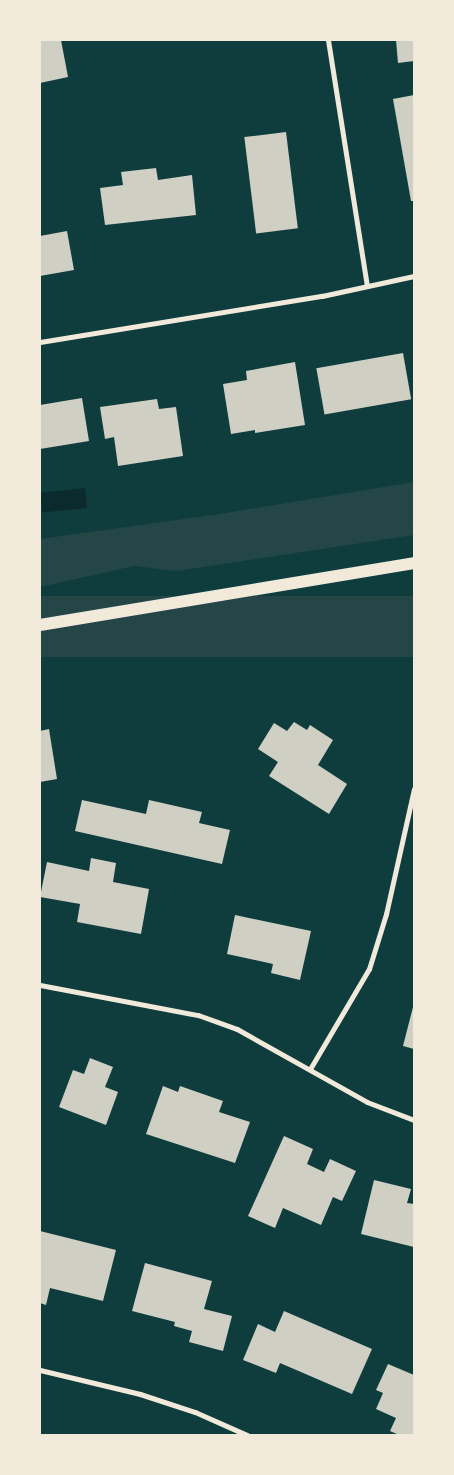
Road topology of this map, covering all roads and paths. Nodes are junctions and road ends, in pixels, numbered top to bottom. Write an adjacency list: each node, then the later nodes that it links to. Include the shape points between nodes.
1 (328, 40): 3 (street)
2 (414, 276): 3 (street)
3 (367, 286): 4 (street)
4 (40, 342)
5 (414, 564): 6 (main road)
6 (40, 625)
7 (414, 789): 9 (street, via 386,914 370,968)
8 (40, 985): 9 (street, via 198,1015 237,1029)
9 (310, 1069): 10 (street, via 367,1102)
10 (414, 1120)
11 (40, 1370): 12 (street, via 140,1394 195,1412)
12 (246, 1435)

